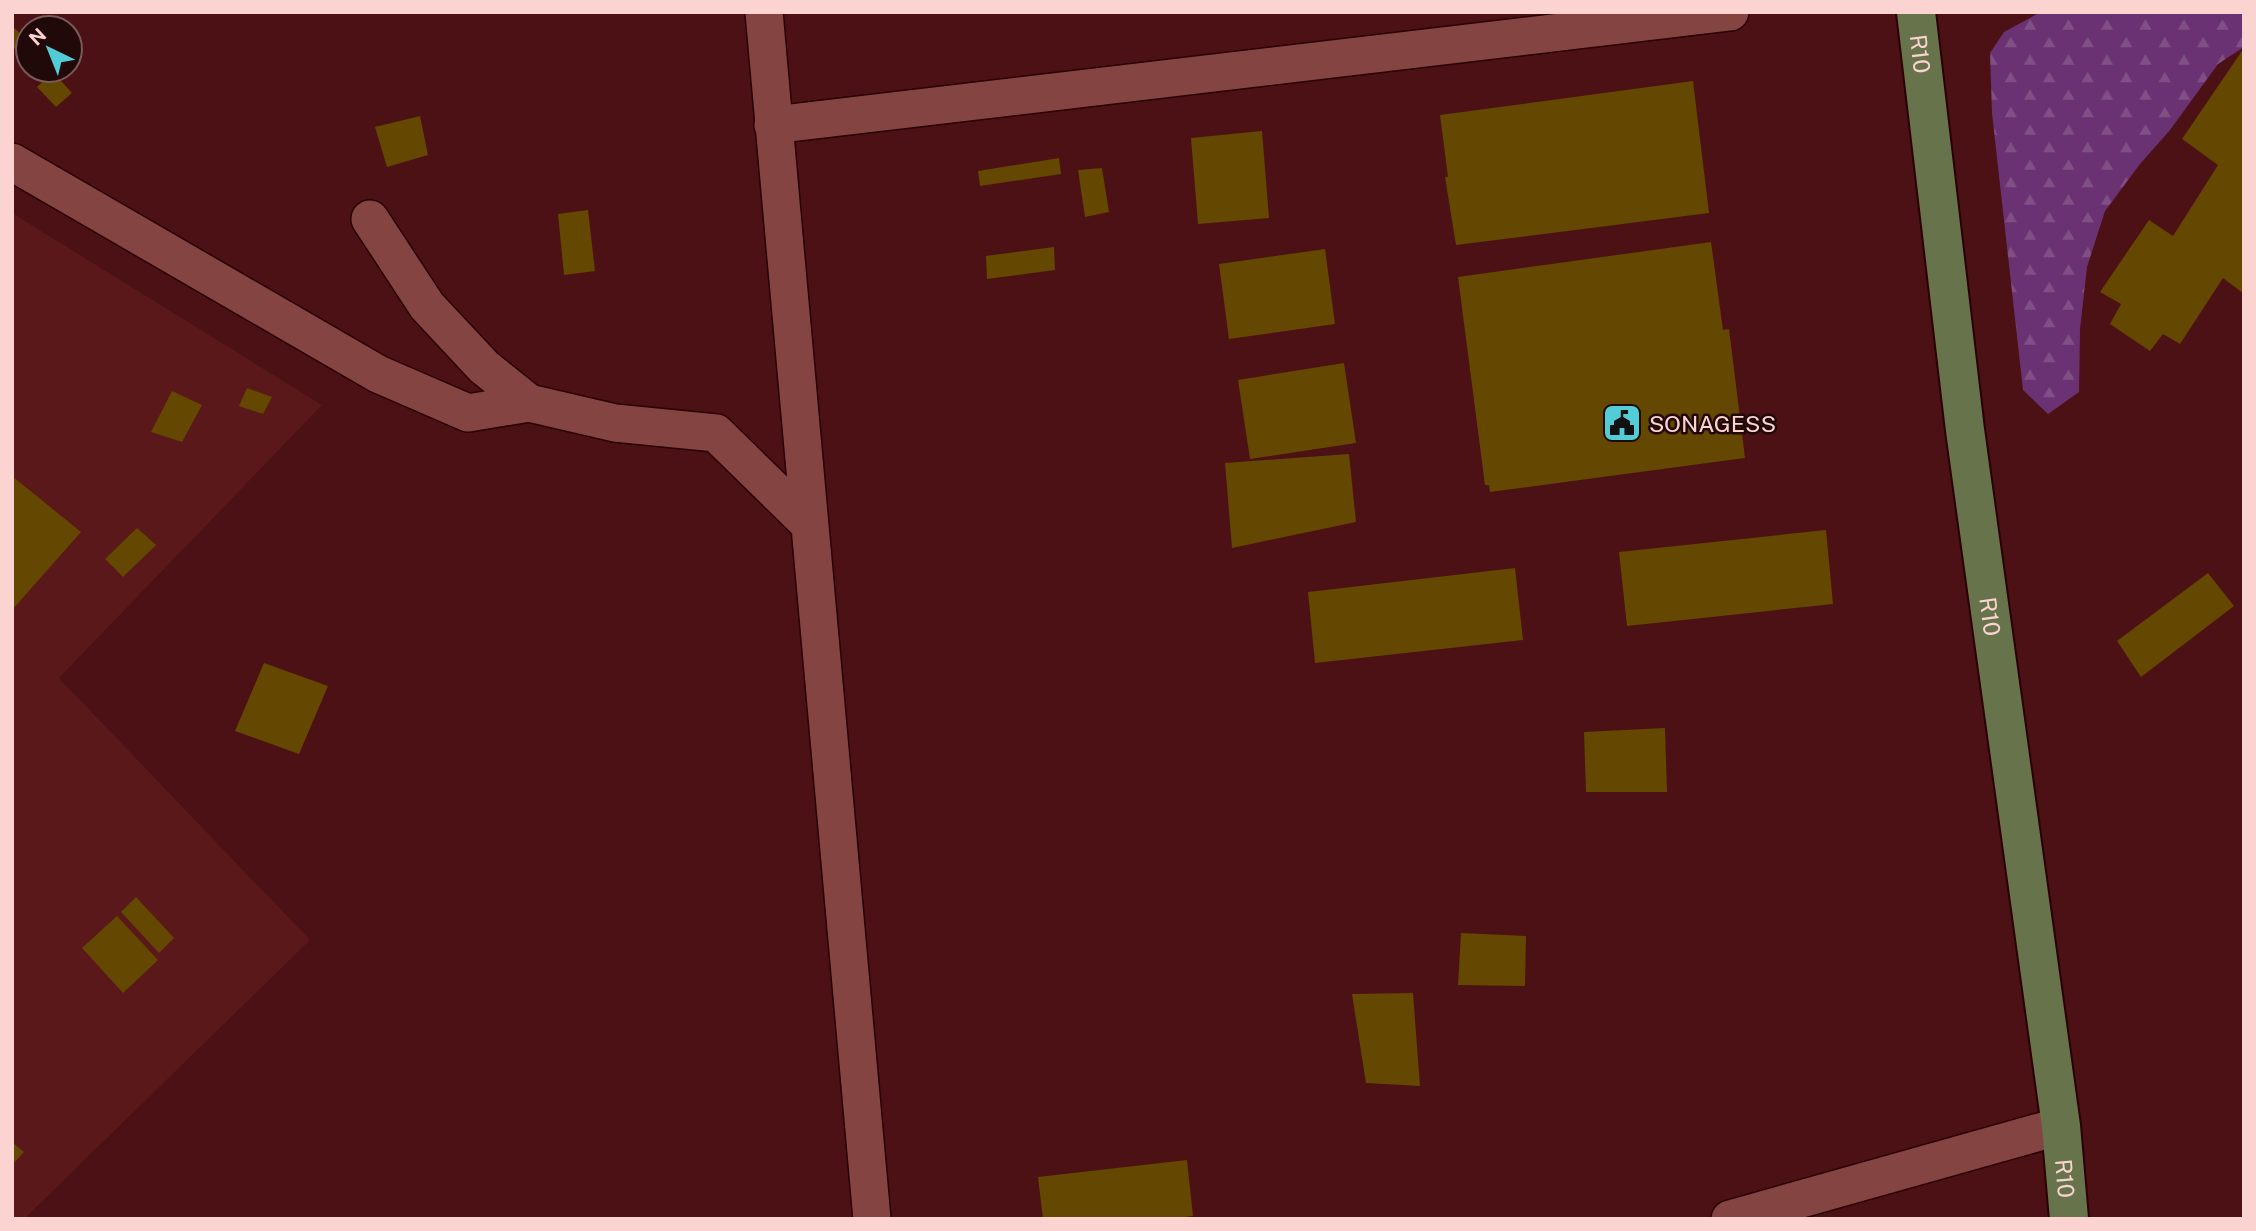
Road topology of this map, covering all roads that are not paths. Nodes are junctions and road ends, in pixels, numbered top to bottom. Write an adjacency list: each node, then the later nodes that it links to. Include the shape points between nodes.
1 (764, 12): 4 (street)
2 (1730, 12): 4 (street)
3 (1916, 12): 9 (main road, R10, via 1965,430)
4 (773, 125): 8 (street)
5 (12, 162): 7 (street, via 378,374 468,413)
6 (370, 219): 7 (street, via 427,306 484,367)
7 (529, 403): 8 (street, via 615,423 716,433)
8 (809, 524): 10 (street)
9 (2061, 1126): 11 (street); 12 (main road, R10)
10 (872, 1219)
11 (1730, 1219)
12 (2069, 1219)

